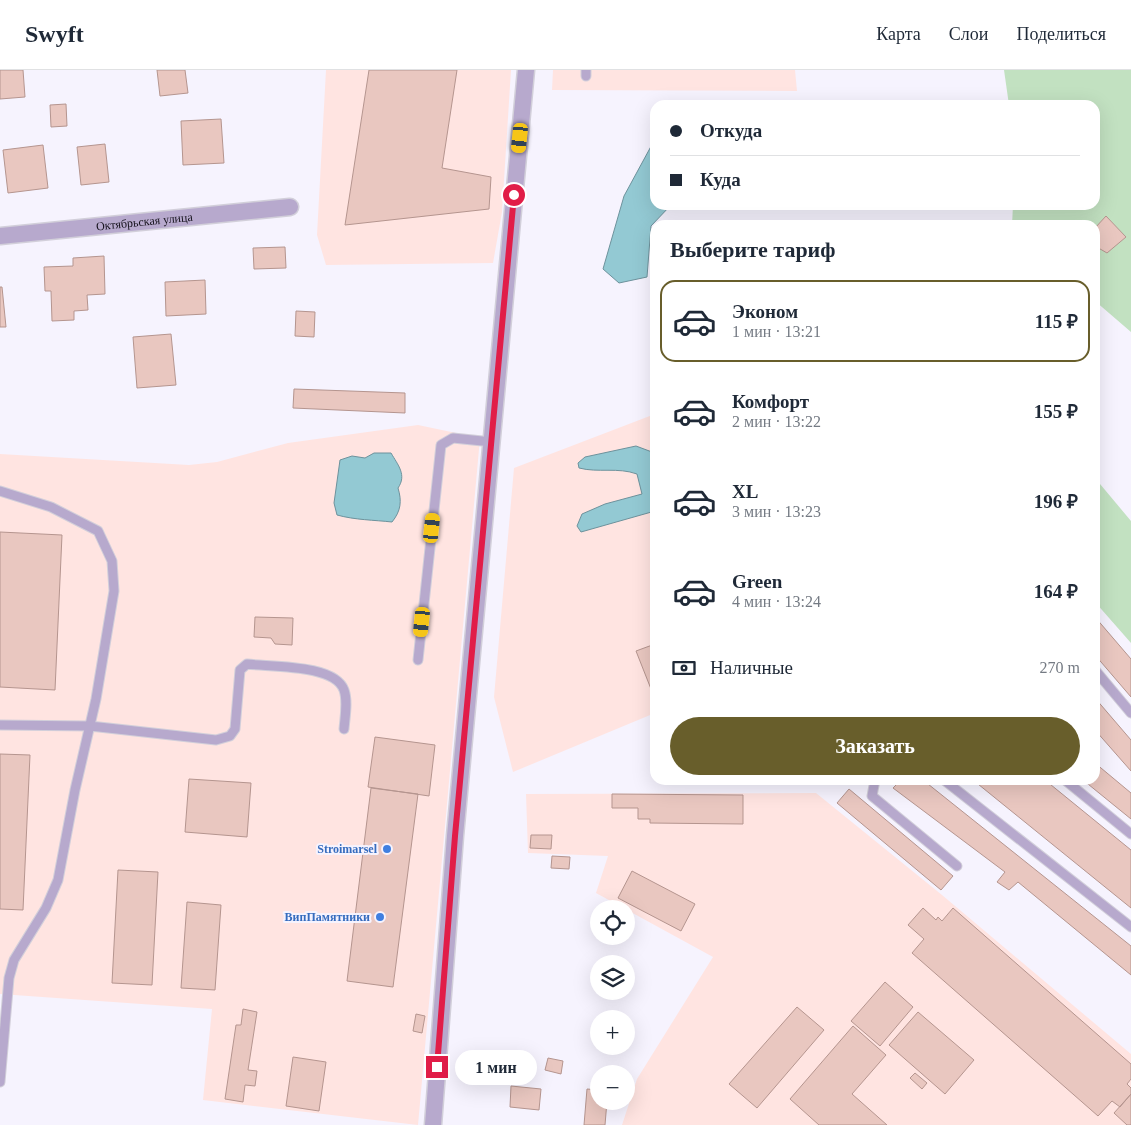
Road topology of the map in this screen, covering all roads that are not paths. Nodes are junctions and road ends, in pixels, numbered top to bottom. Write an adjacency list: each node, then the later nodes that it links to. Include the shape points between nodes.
1 (526, 70): 4 (street)
2 (290, 207): 3 (street, Октябрьская улица)
3 (0, 236)
4 (492, 442): 6 (lane, via 453,438 441,445); 19 (street, via 455,836)
5 (0, 490): 10 (lane, via 42,503 98,530 107,546 112,561 114,591)
6 (418, 660)
7 (1100, 676): 8 (lane)
8 (1131, 713)
9 (0, 725): 10 (lane)
10 (90, 726): 11 (lane, via 216,740 230,736 235,729 240,670 247,664 322,671 336,678 344,690); 18 (lane, via 58,880 46,908 14,960)
11 (344, 729)
12 (873, 785): 16 (lane, via 872,796)
13 (954, 785): 17 (lane)
14 (1071, 785): 15 (lane)
15 (1131, 834)
16 (957, 866)
17 (1131, 927)
18 (0, 1082)
19 (433, 1125)

